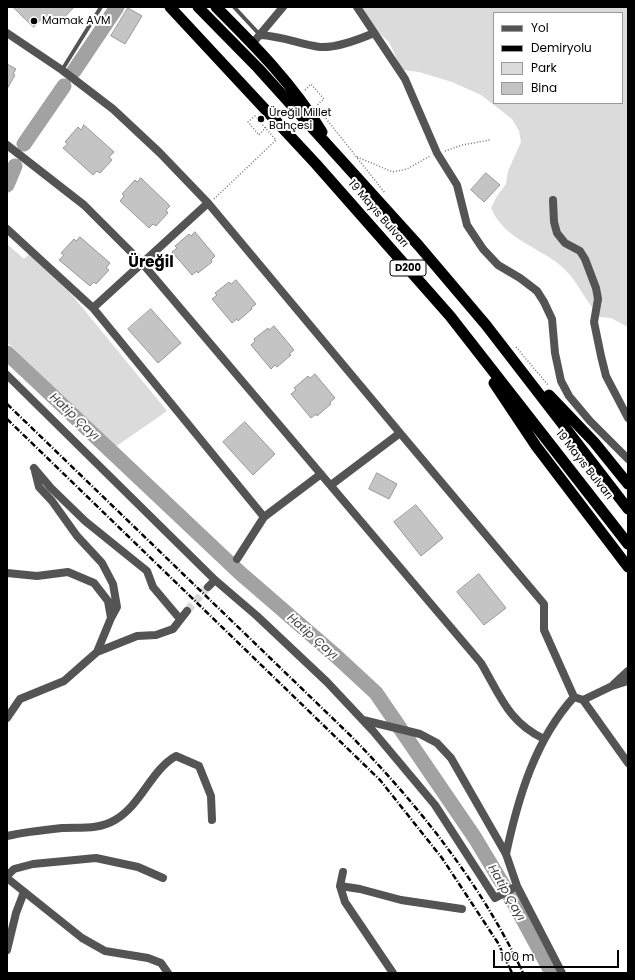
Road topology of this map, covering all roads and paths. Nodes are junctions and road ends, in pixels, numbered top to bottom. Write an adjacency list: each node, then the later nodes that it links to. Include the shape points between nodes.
1 (101, 7): 12 (lane)
2 (170, 7): 26 (highway, 19 Mayıs Bulvarı / D200, via 316,164)
3 (198, 7): 19 (highway, 19 Mayıs Bulvarı / D200)
4 (216, 7): 11 (highway)
5 (234, 7): 10 (lane)
6 (283, 7): 10 (street)
7 (357, 7): 9 (street)
8 (7, 33): 12 (street)
9 (374, 33): 10 (street, via 355,41 322,47); 18 (street, via 405,79)
10 (260, 34): 11 (street)
11 (252, 44): 19 (highway, via 279,72 310,113)
12 (62, 70): 22 (street, via 112,109)
13 (311, 84): 14 (path, via 324,99)
14 (316, 106)
15 (259, 135): 22 (path, via 248,122 255,116 276,140)
16 (490, 140): 18 (path)
17 (7, 144): 24 (street, via 84,205)
18 (437, 153): 20 (path, via 407,169 393,172); 31 (street, via 457,185 467,225 483,249 498,265 537,291 544,302 552,319 561,381 569,396)
19 (336, 154): 27 (highway, 19 Mayıs Bulvarı / D200)
20 (356, 156)
21 (553, 200): 29 (street, via 554,222 558,233 565,243 580,251 585,258 596,288 598,299 594,322 601,356 606,376)
22 (210, 202): 24 (street); 30 (street)
23 (7, 229): 25 (street)
24 (142, 263): 25 (street); 32 (street)
25 (93, 308): 36 (street)
26 (450, 316): 37 (highway, 19 Mayıs Bulvarı / D200); 39 (highway, via 536,446)
27 (486, 325): 33 (highway, via 594,442); 35 (highway, 19 Mayıs Bulvarı / D200)
28 (7, 376): 41 (street)
29 (628, 418)
30 (400, 433): 34 (street); 50 (street, via 544,604 544,630)
31 (628, 459)
32 (321, 474): 34 (street); 36 (street)
33 (628, 484)
34 (331, 485): 54 (street, via 481,663 512,716 530,732)
35 (628, 509)
36 (264, 517): 38 (street)
37 (628, 544)
38 (237, 560)
39 (628, 567)
40 (7, 573): 44 (street, via 37,576 68,572 94,583 108,601)
41 (215, 580): 42 (street); 53 (street, via 275,632)
42 (208, 587)
43 (187, 611): 45 (street)
44 (111, 618): 45 (street, via 117,607 113,584 102,563 77,536 39,487 34,468 50,488 85,521 146,571 153,587); 46 (street)
45 (180, 619): 46 (street, via 173,629 156,635 137,636)
46 (97, 652): 52 (street, via 64,681 20,699)
47 (628, 671): 49 (street)
48 (628, 681): 49 (street)
49 (612, 686): 51 (street)
50 (574, 698): 51 (street); 54 (street, via 558,714)
51 (583, 700): 55 (street)
52 (7, 718)
53 (363, 720): 58 (street, via 420,734 437,743 451,758); 63 (street, via 435,805 494,898)
54 (544, 739): 58 (street, via 514,818)
55 (628, 763)
56 (212, 820): 57 (street, via 211,796 199,766 176,756 167,761 135,805 116,820 98,827 26,832)
57 (7, 836)
58 (506, 854): 63 (street)
59 (343, 872): 62 (street)
60 (7, 877): 61 (street, via 14,869 33,864 96,858 138,867); 64 (street)
61 (163, 878)
62 (340, 886): 65 (street, via 401,900); 68 (street, via 345,902)
63 (514, 888): 69 (street)
64 (24, 892): 66 (street); 67 (street, via 82,938 105,951 148,958 161,963)
65 (462, 909)
66 (7, 950)
67 (168, 973)
68 (393, 973)
69 (562, 973)

